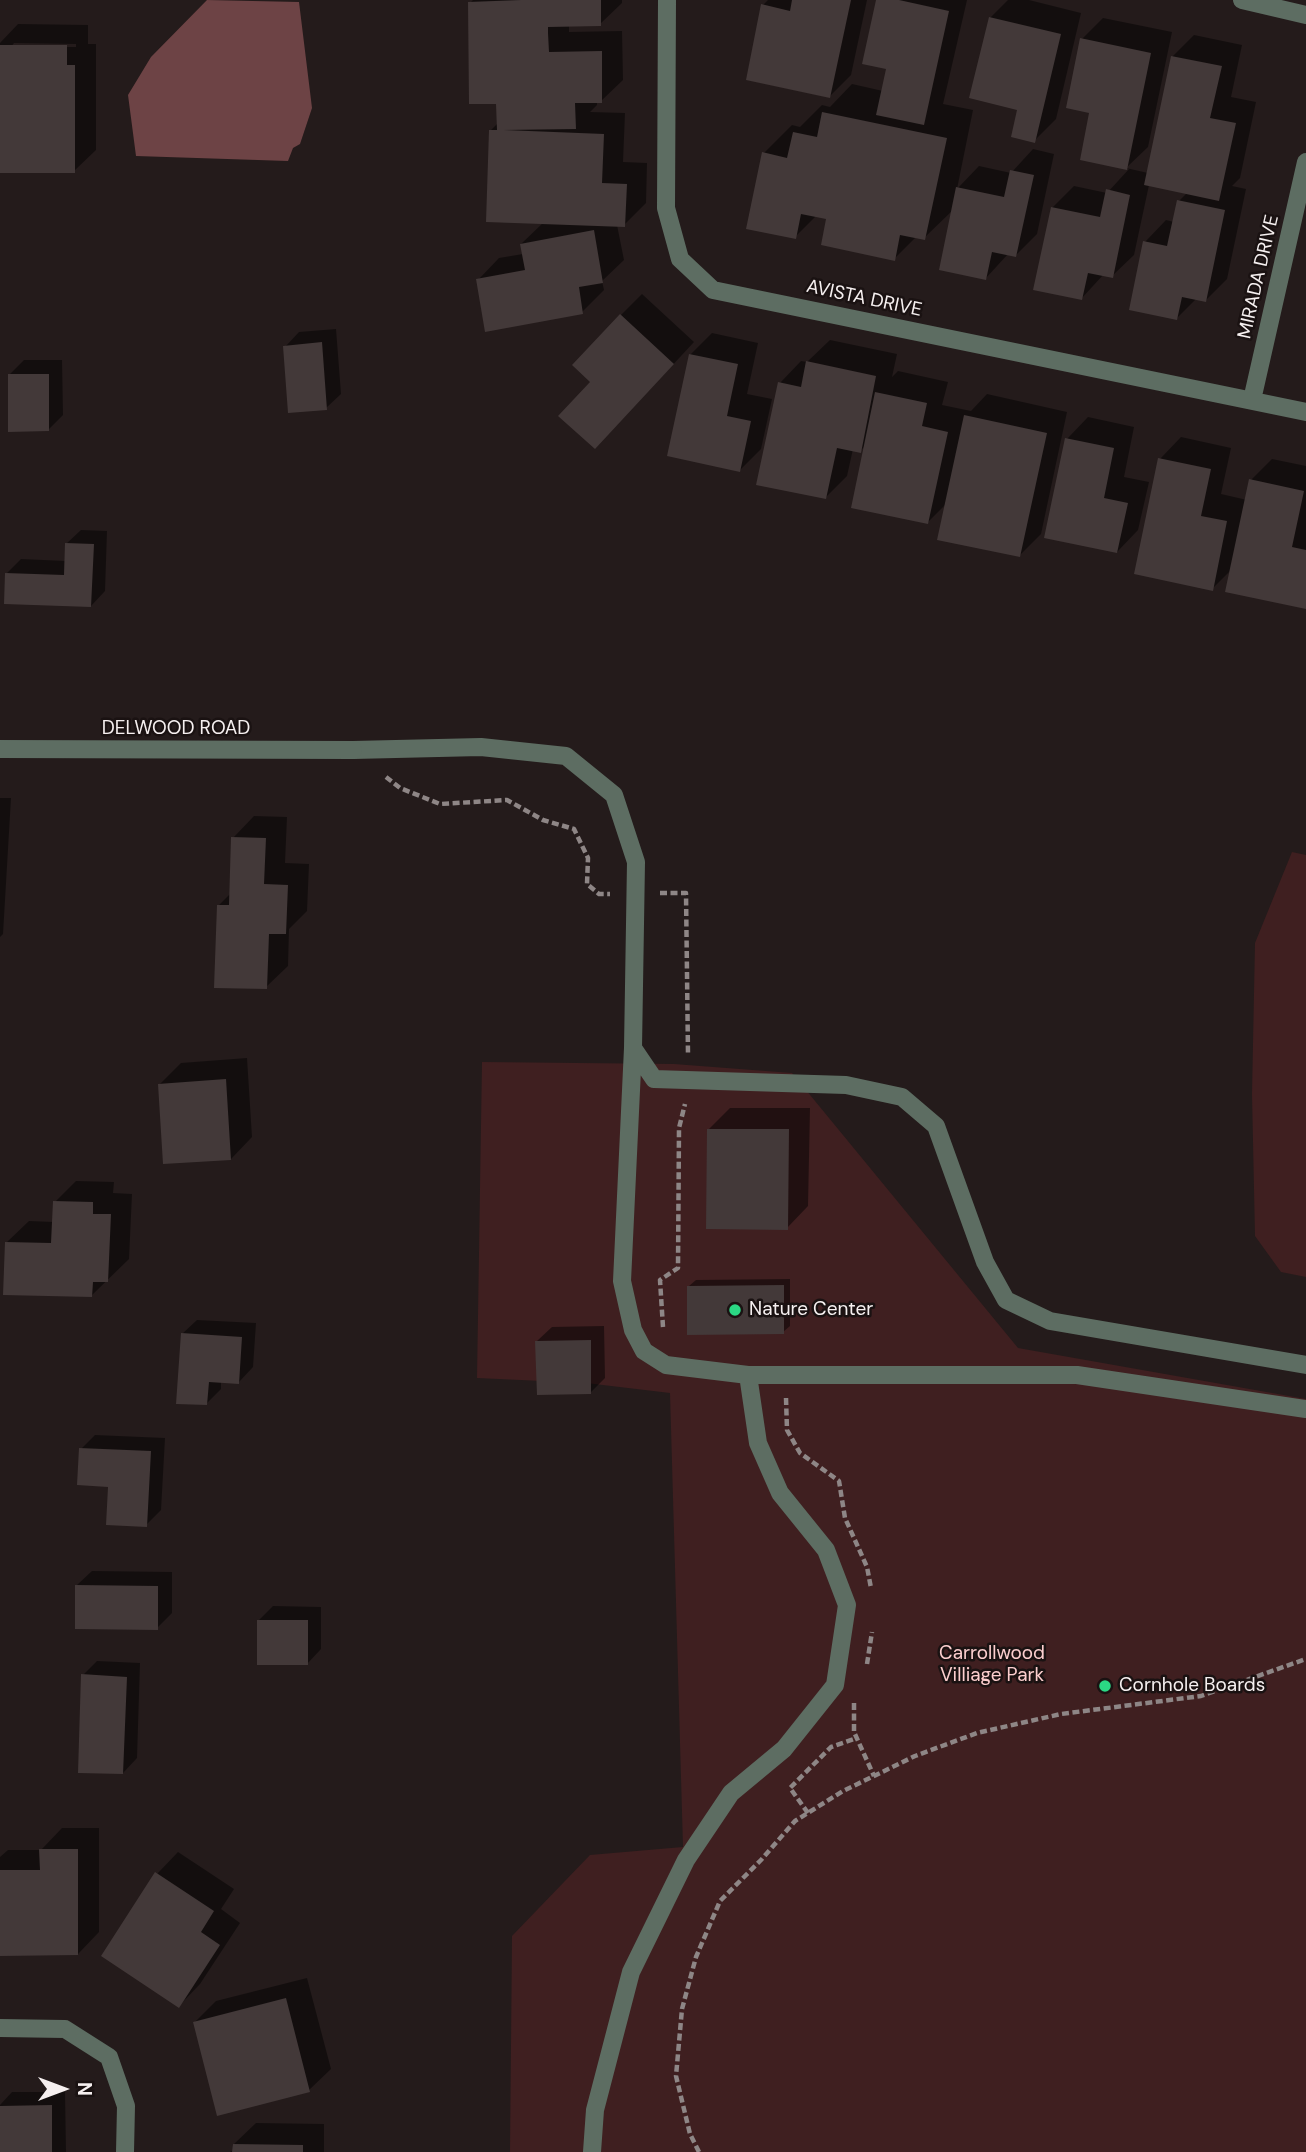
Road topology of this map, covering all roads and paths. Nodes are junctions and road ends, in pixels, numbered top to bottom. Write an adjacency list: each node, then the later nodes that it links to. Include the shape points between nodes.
1 (667, 0): 5 (street, AVISTA DRIVE, via 666,208 680,259 713,290)
2 (1242, 0): 3 (street)
3 (1306, 15)
4 (1306, 162): 5 (street, MIRADA DRIVE)
5 (1252, 400): 6 (street, AVISTA DRIVE)
6 (1306, 412)
7 (0, 750): 8 (street, DELWOOD ROAD)
8 (353, 750): 9 (path, via 400,788 440,804 507,800 543,820 574,829 588,858 587,884 599,894); 9 (street, DELWOOD ROAD, via 481,747 566,756 614,795 636,862)
9 (636, 893): 10 (street, DELWOOD ROAD); 11 (path, via 686,893)
10 (633, 1048): 11 (street, via 654,1079); 14 (street, DELWOOD ROAD, via 622,1281 633,1330 644,1351 666,1365)
11 (688, 1080): 12 (path, via 679,1128 678,1268 660,1280); 13 (street, via 846,1085 902,1097 936,1126 985,1262 1006,1300 1050,1321)
12 (663, 1329)
13 (1306, 1365)
14 (748, 1374): 15 (street, DELWOOD ROAD); 27 (street, via 758,1443 780,1493 826,1550 847,1605 835,1685 784,1749 731,1793 686,1860 631,1972 595,2110)
15 (785, 1374): 16 (street, DELWOOD ROAD, via 1077,1374); 17 (path, via 787,1430 800,1453 839,1481 845,1518 867,1567)
16 (1306, 1409)
17 (871, 1590)
18 (873, 1623): 20 (path)
19 (1306, 1659): 23 (path, via 1201,1696 1061,1714 977,1733)
20 (866, 1667)
21 (858, 1691): 22 (path, via 854,1703)
22 (857, 1738): 23 (path); 24 (path, via 831,1747 790,1788)
23 (874, 1776): 24 (path)
24 (808, 1813): 28 (path, via 795,1821 720,1901 696,1957 682,2009 676,2077)
25 (0, 2028): 26 (street, via 65,2029 109,2057 125,2106)
26 (125, 2152)
27 (592, 2152)
28 (699, 2152)

